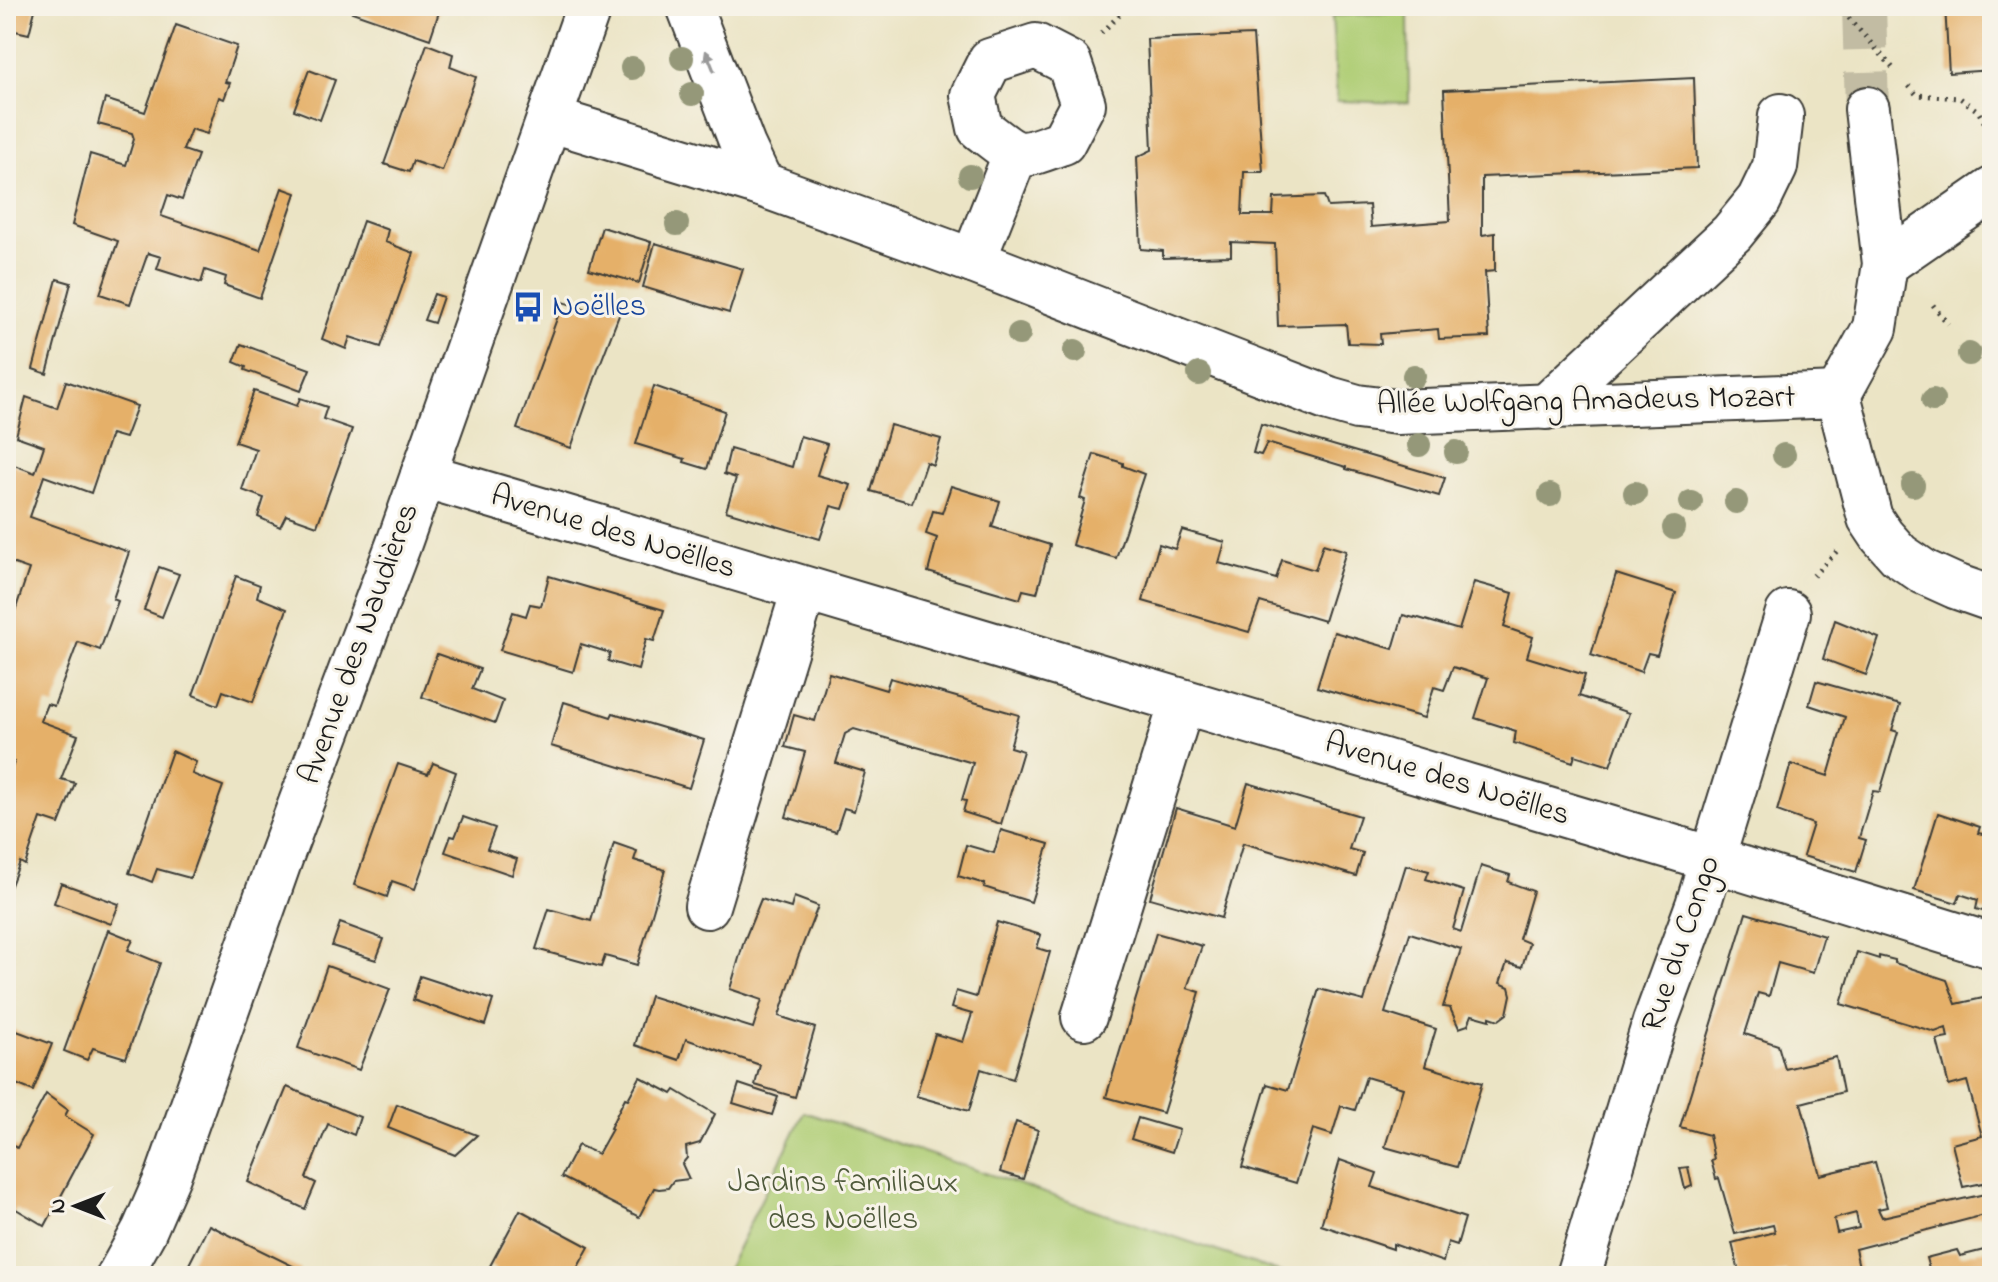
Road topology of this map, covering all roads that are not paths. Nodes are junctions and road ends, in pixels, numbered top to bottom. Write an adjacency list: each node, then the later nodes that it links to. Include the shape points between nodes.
1 (589, 6): 6 (street, Avenue des Naudières)
2 (689, 6): 5 (street, one-way to 2)
3 (1867, 109): 12 (street)
4 (1781, 116): 14 (street, via 1775,167 1759,200 1732,233)
5 (732, 117): 7 (street); 9 (street)
6 (549, 119): 7 (street, Allée Wolfgang Amadeus Mozart); 15 (street, Avenue des Naudières)
7 (656, 152): 9 (street, Allée Wolfgang Amadeus Mozart)
8 (1015, 155): 11 (street)
9 (761, 184): 11 (street, Allée Wolfgang Amadeus Mozart)
10 (1992, 190): 12 (street)
11 (973, 261): 14 (street, Allée Wolfgang Amadeus Mozart, via 1357,407 1397,412)
12 (1885, 264): 13 (street, via 1875,328)
13 (1838, 395): 14 (street, Allée Wolfgang Amadeus Mozart); 17 (street, Allée Wolfgang Amadeus Mozart, via 1870,518 1899,555 1924,572)
14 (1546, 407)
15 (423, 475): 16 (street, Avenue des Noëlles); 24 (street, Avenue des Naudières, via 168,1176)
16 (804, 590): 19 (street, Avenue des Noëlles); 21 (street)
17 (1992, 599)
18 (1788, 613): 20 (street, Rue du Congo)
19 (1182, 702): 20 (street, Avenue des Noëlles); 23 (street)
20 (1712, 859): 22 (street, Avenue des Noëlles); 25 (street, Rue du Congo, via 1655,1022)
21 (707, 906)
22 (1992, 946)
23 (1084, 1017)
24 (119, 1276)
25 (1578, 1276)

